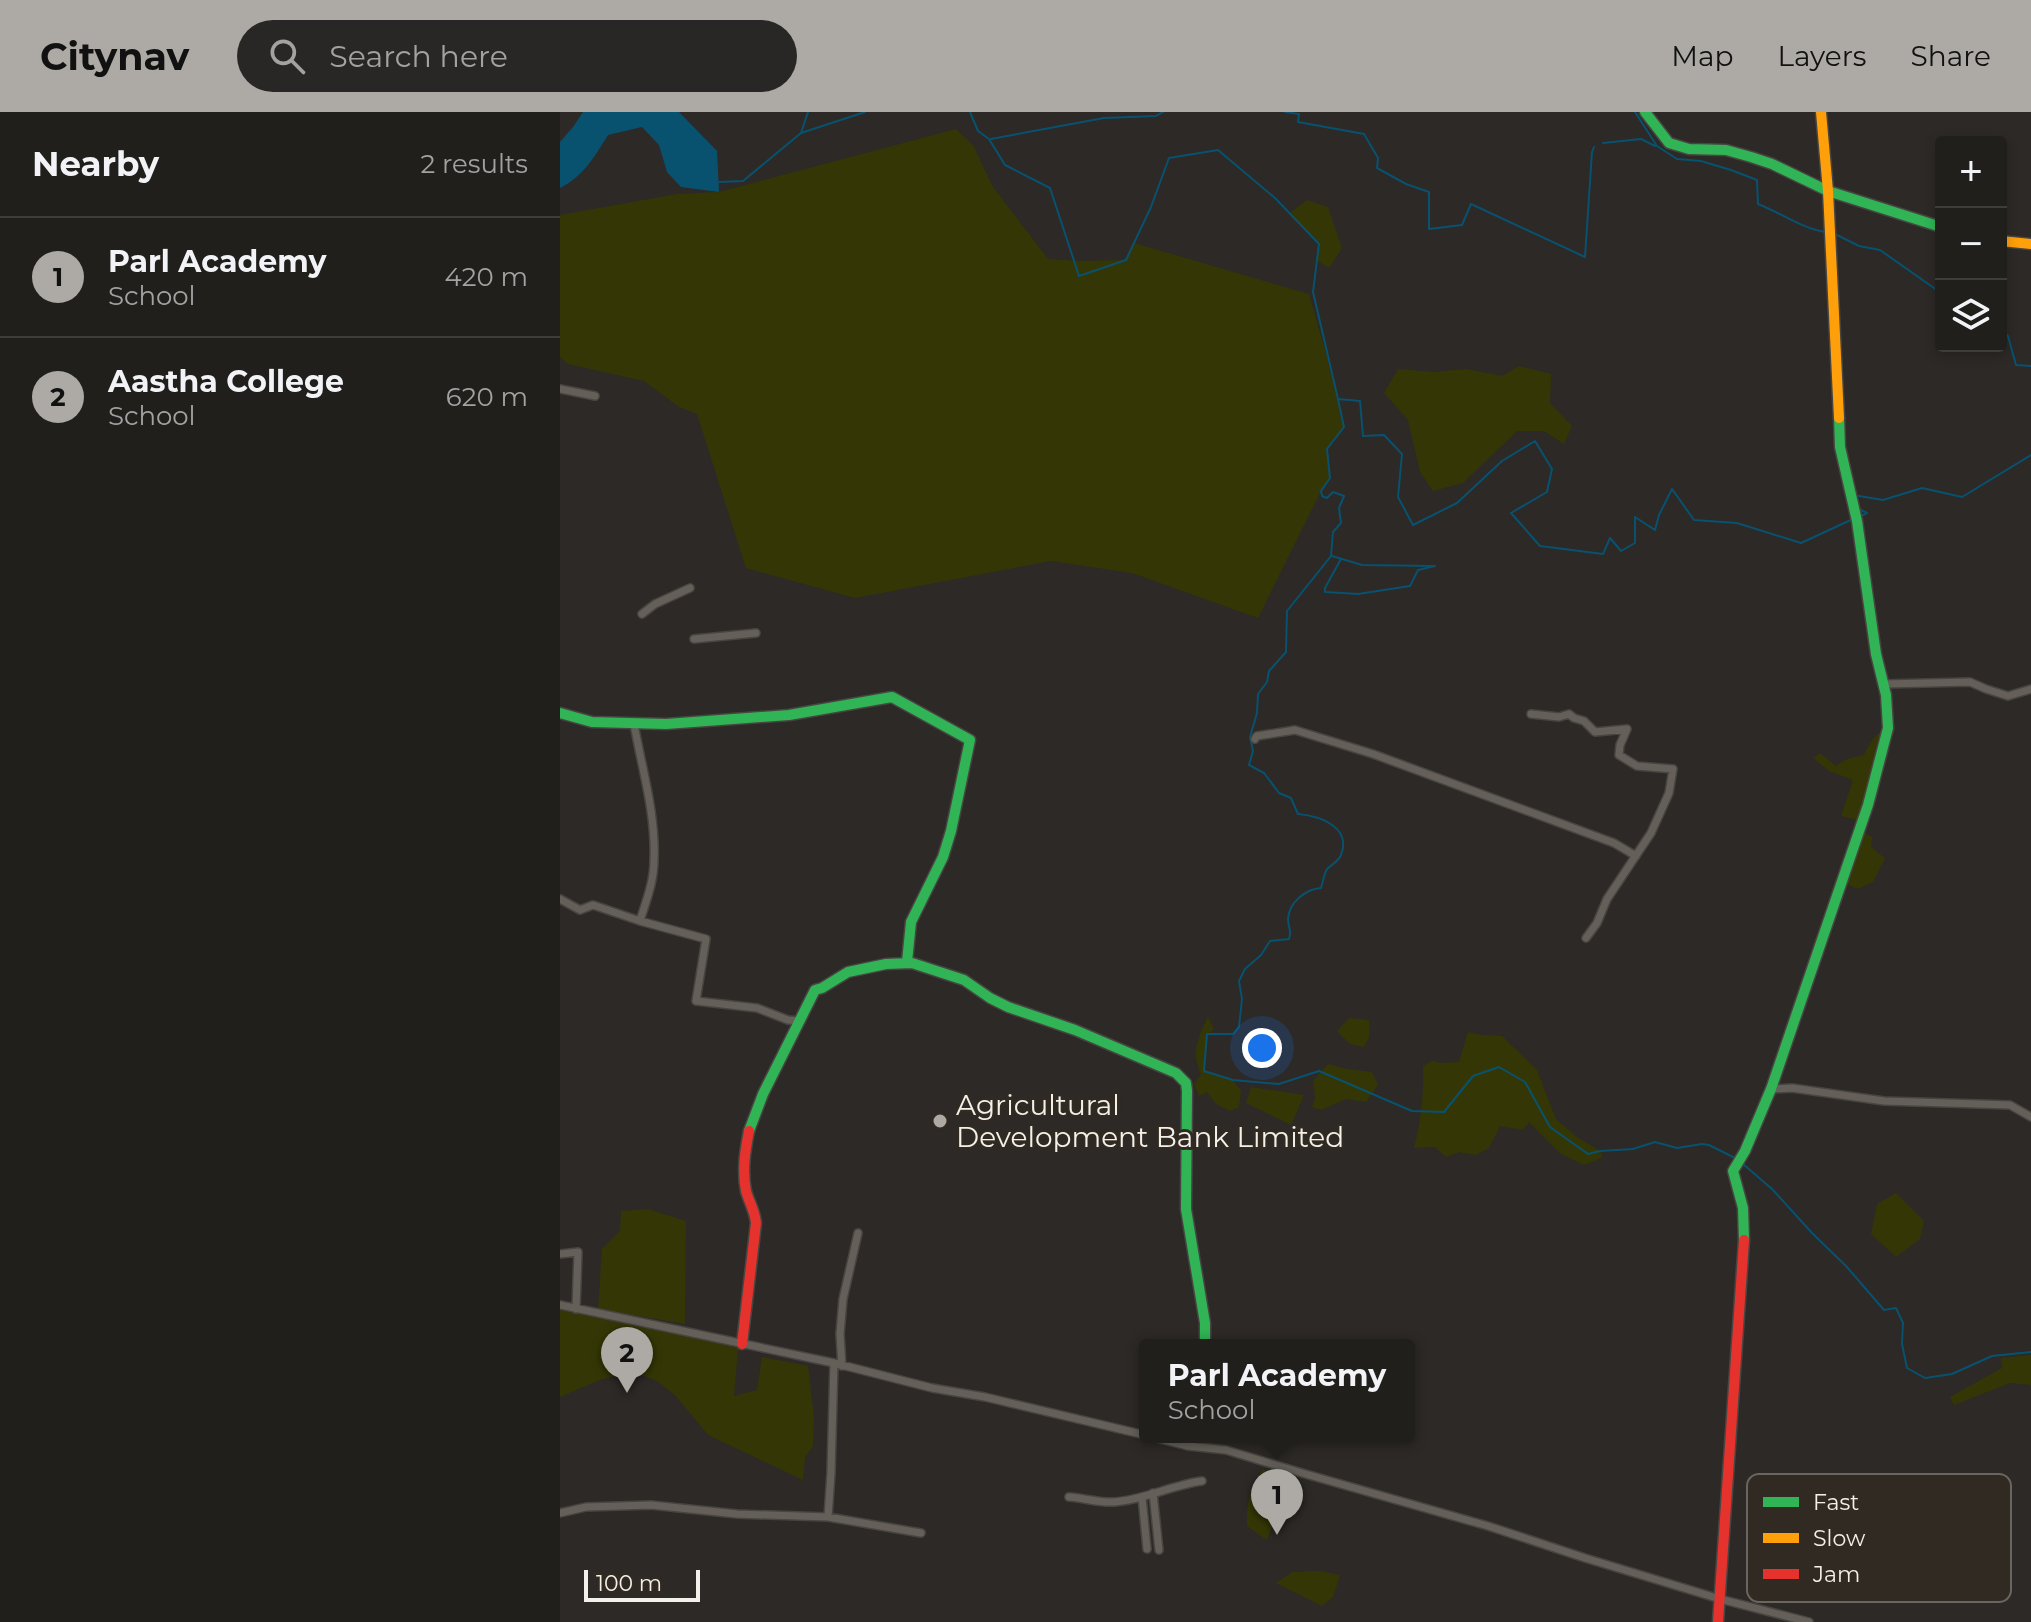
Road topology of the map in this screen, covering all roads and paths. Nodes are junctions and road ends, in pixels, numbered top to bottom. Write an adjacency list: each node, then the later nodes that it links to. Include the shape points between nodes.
1 (1645, 112): 3 (street, via 1669,143 1751,157)
2 (1821, 112): 3 (street)
3 (1828, 191): 4 (street); 13 (street, via 1840,447)
4 (1935, 225)
5 (2007, 242): 6 (street)
6 (2031, 244)
7 (560, 389): 8 (street)
8 (595, 396)
9 (690, 588): 10 (street)
10 (642, 614)
11 (756, 633): 12 (street)
12 (694, 639)
13 (1884, 684): 14 (street, via 1970,682 2008,696); 25 (street, via 1888,728 1868,805)
14 (2031, 689)
15 (560, 713): 17 (street, via 592,722)
16 (1531, 714): 19 (street, via 1569,714 1595,732 1627,729 1619,755 1637,766 1673,769 1669,793)
17 (634, 724): 21 (street, via 653,817 654,861); 23 (street, via 789,715 892,697 970,740 943,857 911,922)
18 (1255, 739): 19 (street, via 1295,730 1614,843)
19 (1636, 856): 22 (street)
20 (560, 899): 21 (street, via 580,910 593,905)
21 (640, 921): 24 (street, via 706,939 696,1001 757,1008)
22 (1586, 938)
23 (907, 962): 24 (street, via 848,972 815,990); 31 (street, via 964,980 1008,1007 1183,1078 1188,1101 1186,1209)
24 (801, 1021): 32 (street, via 766,1083 749,1135 744,1170 756,1223)
25 (1771, 1089): 26 (street, via 1884,1101 2010,1105); 47 (street, via 1733,1171 1745,1233)
26 (2031, 1117)
27 (858, 1233): 33 (street, via 843,1299)
28 (560, 1254): 30 (street, via 578,1252)
29 (560, 1305): 30 (street)
30 (576, 1309): 32 (street)
31 (1205, 1339)
32 (742, 1344): 33 (street)
33 (838, 1365): 34 (street); 43 (street)
34 (1139, 1434)
35 (1178, 1443): 37 (street)
36 (1203, 1443): 37 (street)
37 (1203, 1449): 47 (street, via 1226,1450 1488,1526)
38 (1202, 1481): 39 (street)
39 (1153, 1493): 41 (street); 46 (street)
40 (1069, 1497): 41 (street, via 1110,1503)
41 (1142, 1497): 45 (street)
42 (560, 1513): 43 (street, via 618,1505)
43 (828, 1517): 44 (street)
44 (921, 1533)
45 (1147, 1549)
46 (1159, 1550)
47 (1720, 1599): 48 (street); 49 (street)
48 (1718, 1622)
49 (1809, 1622)

